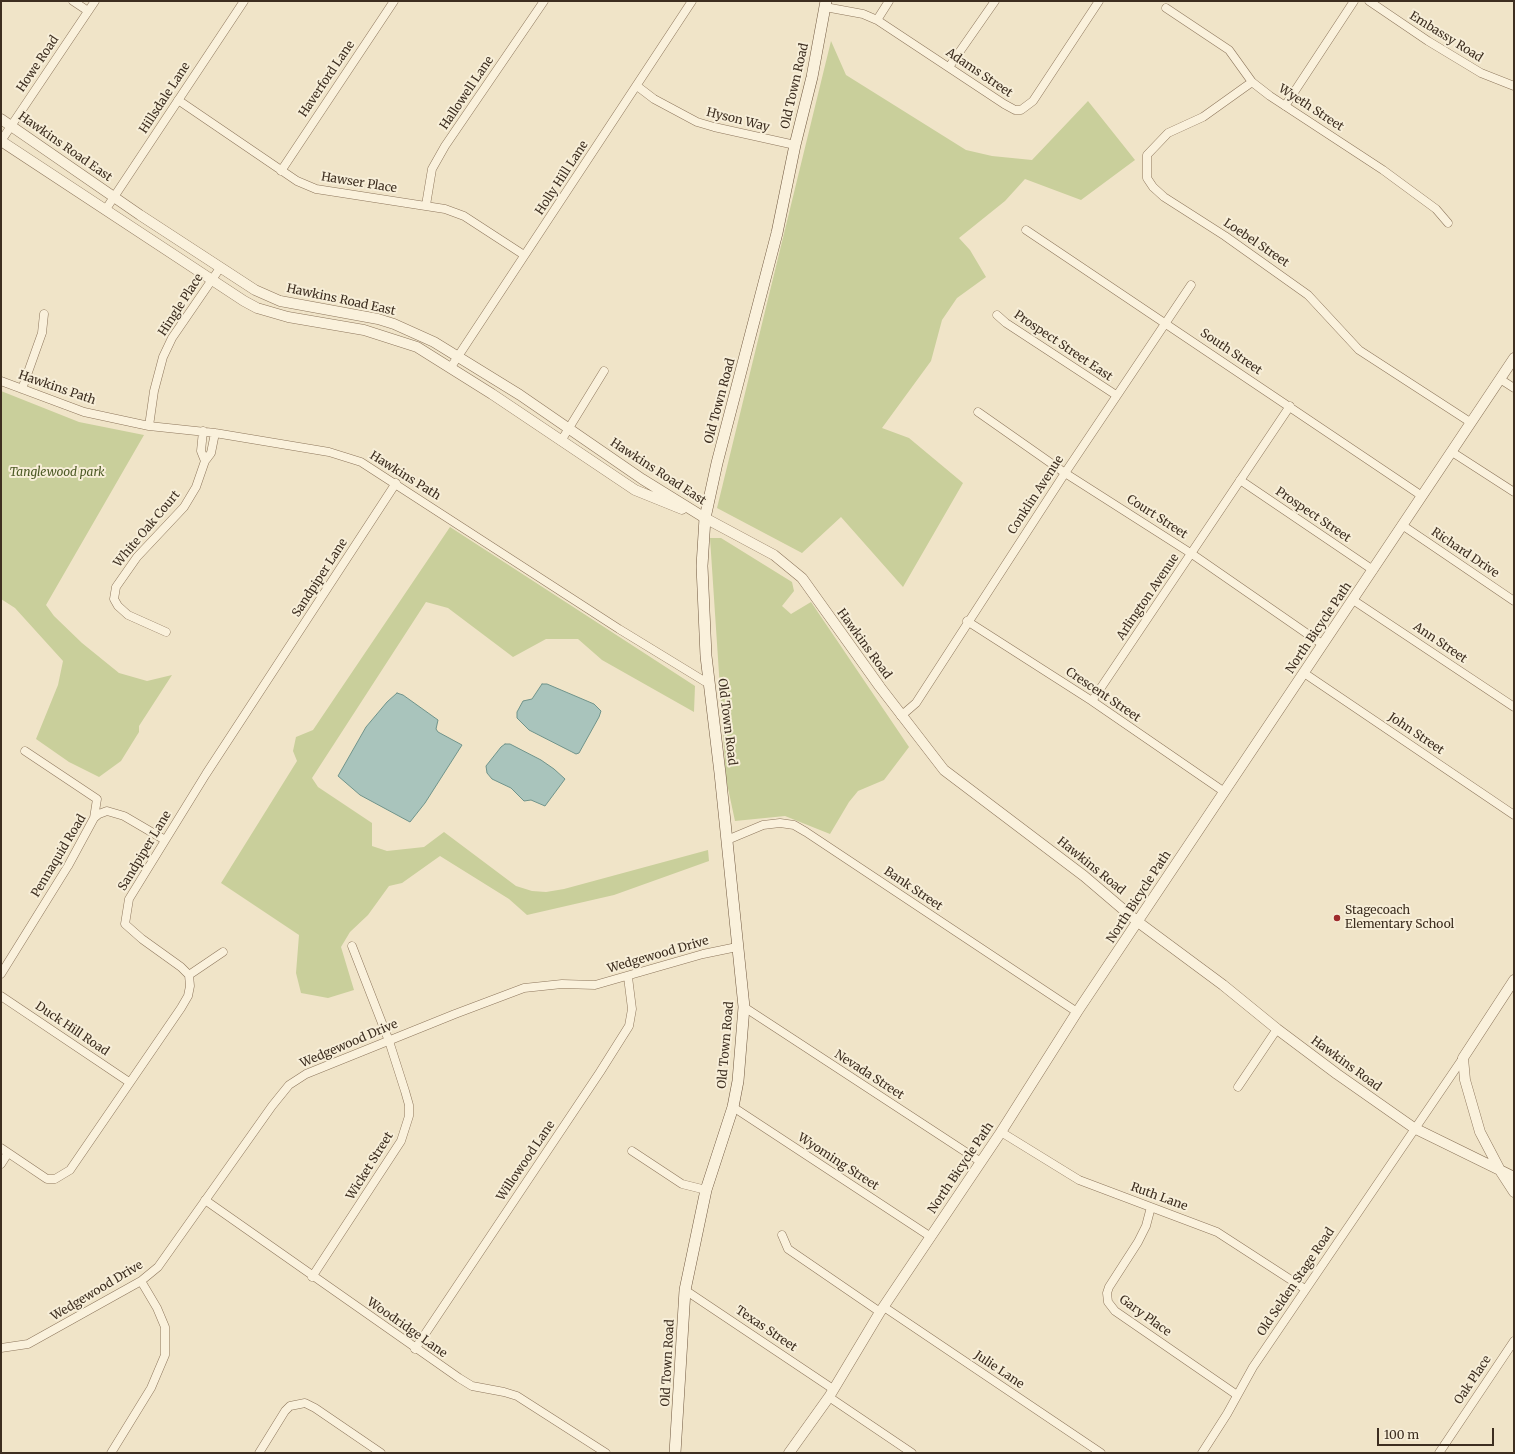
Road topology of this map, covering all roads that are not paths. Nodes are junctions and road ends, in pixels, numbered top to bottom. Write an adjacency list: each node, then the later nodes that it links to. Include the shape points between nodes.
1 (73, 1): 14 (street)
2 (95, 1): 14 (street, Howe Road)
3 (244, 1): 20 (street, Hillsdale Lane)
4 (394, 1): 26 (street, Haverford Lane)
5 (544, 1): 28 (street, Hallowell Lane, via 445,146 432,169)
6 (692, 1): 18 (street, Holly Hill Lane)
7 (889, 1): 15 (street)
8 (994, 1): 16 (street)
9 (1099, 1): 16 (street, Adams Street, via 1032,101 1021,110 1004,104)
10 (1354, 1): 21 (street)
11 (1369, 1): 19 (street, Embassy Road, via 1481,73)
12 (826, 4): 15 (street, Adams Street); 25 (main road, Old Town Road, via 812,77)
13 (1166, 8): 17 (street, Wyeth Street, via 1229,50)
14 (88, 11): 23 (street, Howe Road)
15 (877, 20): 16 (street, Adams Street)
16 (949, 67)
17 (1252, 82): 21 (street, Wyeth Street); 50 (street, Loebel Street, via 1202,117 1168,133 1147,155 1147,178 1164,197 1231,240 1308,295 1359,350)
18 (637, 86): 25 (street, Hyson Way, via 654,99 697,122); 32 (street, Holly Hill Lane)
19 (1514, 86)
20 (178, 100): 26 (street, Hawser Place); 27 (street, Hillsdale Lane)
21 (1285, 106): 30 (street, Wyeth Street, via 1383,170 1436,209)
22 (1, 119): 23 (street, Hawkins Road East)
23 (10, 125): 24 (street, Howe Road); 27 (street, Hawkins Road East)
24 (1, 141): 29 (street, Hawkins Road East)
25 (795, 145): 63 (main road, Old Town Road, via 777,233)
26 (281, 171): 28 (street, Hawser Place, via 316,189)
27 (113, 196): 29 (street, Hillsdale Lane); 33 (street, Hawkins Road East)
28 (426, 205): 32 (street, Hawser Place, via 464,216)
29 (106, 209): 34 (street, Hawkins Road East)
30 (1448, 223)
31 (1026, 230): 38 (street, South Street)
32 (524, 255): 39 (street, Holly Hill Lane)
33 (220, 268): 34 (street, Hingle Place); 39 (street, Hawkins Road East, via 280,301 394,324)
34 (212, 281): 41 (street, Hawkins Road East, via 257,308 299,319 364,330 418,347); 51 (street, Hingle Place, via 172,338 163,357)
35 (1191, 285): 38 (street, Conklin Avenue)
36 (44, 314): 46 (street, via 42,333)
37 (997, 315): 47 (street, Prospect Street East)
38 (1165, 322): 47 (street, Conklin Avenue); 48 (street, South Street)
39 (458, 355): 41 (street, Holly Hill Lane); 52 (street, Hawkins Road East)
40 (1514, 358): 43 (street, North Bicycle Path)
41 (451, 367): 55 (street, Hawkins Road East)
42 (604, 371): 52 (street)
43 (1500, 379): 45 (street); 50 (street, North Bicycle Path)
44 (1, 381): 46 (street, Hawkins Path)
45 (1514, 388)
46 (22, 389): 51 (street, Hawkins Path, via 84,412)
47 (1116, 395): 58 (street, Conklin Avenue)
48 (1290, 406): 59 (street, Arlington Avenue); 62 (street, South Street)
49 (978, 412): 58 (street, Court Street)
50 (1470, 422): 56 (street, North Bicycle Path)
51 (149, 426): 53 (street, Hawkins Path)
52 (568, 427): 55 (street); 63 (street, Hawkins Road East, via 642,479)
53 (203, 431): 54 (street, Hawkins Path); 57 (street, White Oak Court, via 201,451)
54 (215, 432): 57 (street, White Oak Court, via 211,453); 60 (street, Hawkins Path, via 329,452 362,462)
55 (560, 441): 63 (street, Hawkins Road East, via 635,490)
56 (1452, 452): 61 (street); 62 (street, North Bicycle Path)
57 (205, 461): 70 (street, White Oak Court, via 196,487 184,507 137,557 116,587 114,599 118,606 128,615)
58 (1065, 473): 65 (street, Court Street); 69 (street, Conklin Avenue)
59 (1240, 480): 65 (street, Arlington Avenue); 66 (street, Prospect Street)
60 (396, 483): 73 (street, Hawkins Path, via 619,629); 81 (street, Sandpiper Lane)
61 (1514, 492)
62 (1422, 496): 64 (street, North Bicycle Path)
63 (705, 518): 73 (main road, Old Town Road, via 702,566); 76 (street, Hawkins Road, via 774,556 802,578)
64 (1402, 525): 66 (street, North Bicycle Path); 68 (street, Richard Drive)
65 (1192, 554): 71 (street, Court Street); 74 (street, Arlington Avenue)
66 (1373, 570): 67 (street, North Bicycle Path)
67 (1353, 600): 71 (street, North Bicycle Path); 75 (street, Ann Street)
68 (1514, 601)
69 (968, 621): 74 (street, Crescent Street); 76 (street, Conklin Avenue, via 916,703)
70 (166, 632)
71 (1322, 644): 72 (street, North Bicycle Path)
72 (1304, 673): 78 (street, North Bicycle Path); 79 (street, John Street)
73 (709, 684): 82 (main road, Old Town Road)
74 (1092, 701): 78 (street, Crescent Street)
75 (1514, 707)
76 (901, 716): 83 (street, Hawkins Road, via 944,770 1084,876)
77 (25, 751): 80 (street, via 97,799)
78 (1223, 792): 83 (street, North Bicycle Path)
79 (1514, 815)
80 (94, 818): 81 (street, Pennaquid Road, via 107,810 114,812); 87 (street, Pennaquid Road)
81 (165, 840): 88 (street, Sandpiper Lane, via 129,900 125,924)
82 (727, 840): 85 (main road, Old Town Road); 93 (street, Bank Street, via 780,822 794,825)
83 (1138, 922): 93 (street, North Bicycle Path); 94 (street, Hawkins Road)
84 (352, 946): 95 (street, Wicket Street)
85 (737, 947): 89 (street, Wedgewood Drive, via 704,954); 92 (main road, Old Town Road)
86 (223, 952): 88 (street)
87 (1, 974)
88 (189, 975): 97 (street, via 188,996)
89 (628, 977): 95 (street, Wedgewood Drive, via 595,986 562,984 524,988); 121 (street, Willowood Lane, via 632,1009 629,1026)
90 (1514, 980): 96 (street)
91 (1, 996): 97 (street, Duck Hill Road)
92 (744, 1008): 99 (main road, Old Town Road, via 738,1081); 104 (street, Nevada Street)
93 (1077, 1012): 101 (street, North Bicycle Path)
94 (1277, 1029): 98 (street); 100 (street, Hawkins Road)
95 (388, 1041): 110 (street, Wedgewood Drive, via 306,1074 290,1085); 114 (street, Wicket Street, via 409,1105 406,1128 401,1141)
96 (1463, 1058): 100 (street, Old Selden Stage Road); 106 (street, via 1465,1080 1474,1114 1480,1132)
97 (129, 1082): 102 (street, via 70,1170 55,1179 47,1179)
98 (1238, 1087)
99 (733, 1107): 108 (main road, Old Town Road); 113 (street, Wyoming Street)
100 (1414, 1128): 106 (street, Hawkins Road); 116 (street, Old Selden Stage Road)
101 (1001, 1132): 104 (street, North Bicycle Path); 111 (street, Ruth Lane, via 1079,1180)
102 (4, 1150): 105 (street)
103 (632, 1151): 108 (street, via 682,1184)
104 (981, 1162): 113 (street, North Bicycle Path)
105 (1, 1164)
106 (1501, 1172): 107 (street, Hawkins Road); 109 (street)
107 (1514, 1177)
108 (706, 1190): 117 (main road, Old Town Road)
109 (1514, 1192)
110 (205, 1200): 114 (street, Woodridge Lane); 115 (street, Wedgewood Drive, via 158,1267)
111 (1151, 1207): 116 (street, Ruth Lane, via 1217,1232); 123 (street, Gary Place, via 1138,1242 1109,1287 1108,1302 1115,1311)
112 (782, 1235): 118 (street, Julie Lane, via 788,1249)
113 (931, 1237): 118 (street, North Bicycle Path)
114 (312, 1277): 121 (street, Woodridge Lane)
115 (141, 1281): 120 (street, Wedgewood Drive, via 28,1344); 125 (street, via 165,1327 165,1355 151,1388)
116 (1305, 1289): 123 (street, Old Selden Stage Road)
117 (685, 1290): 122 (street, Texas Street); 130 (main road, Old Town Road)
118 (882, 1310): 122 (street, North Bicycle Path); 133 (street, Julie Lane)
119 (1514, 1341): 135 (street, Oak Place)
120 (1, 1348)
121 (415, 1348): 129 (street, Woodridge Lane, via 472,1386 517,1396)
122 (831, 1393): 131 (street, North Bicycle Path); 132 (street, Texas Street)
123 (1237, 1395): 134 (street, Old Selden Stage Road)
124 (370, 1445): 126 (street, via 310,1404 297,1403 290,1406 281,1417); 127 (street); 128 (street)
125 (111, 1453)
126 (259, 1453)
127 (365, 1453)
128 (381, 1453)
129 (606, 1453)
130 (675, 1453)
131 (789, 1453)
132 (912, 1453)
133 (1101, 1453)
134 (1202, 1453)
135 (1439, 1453)

